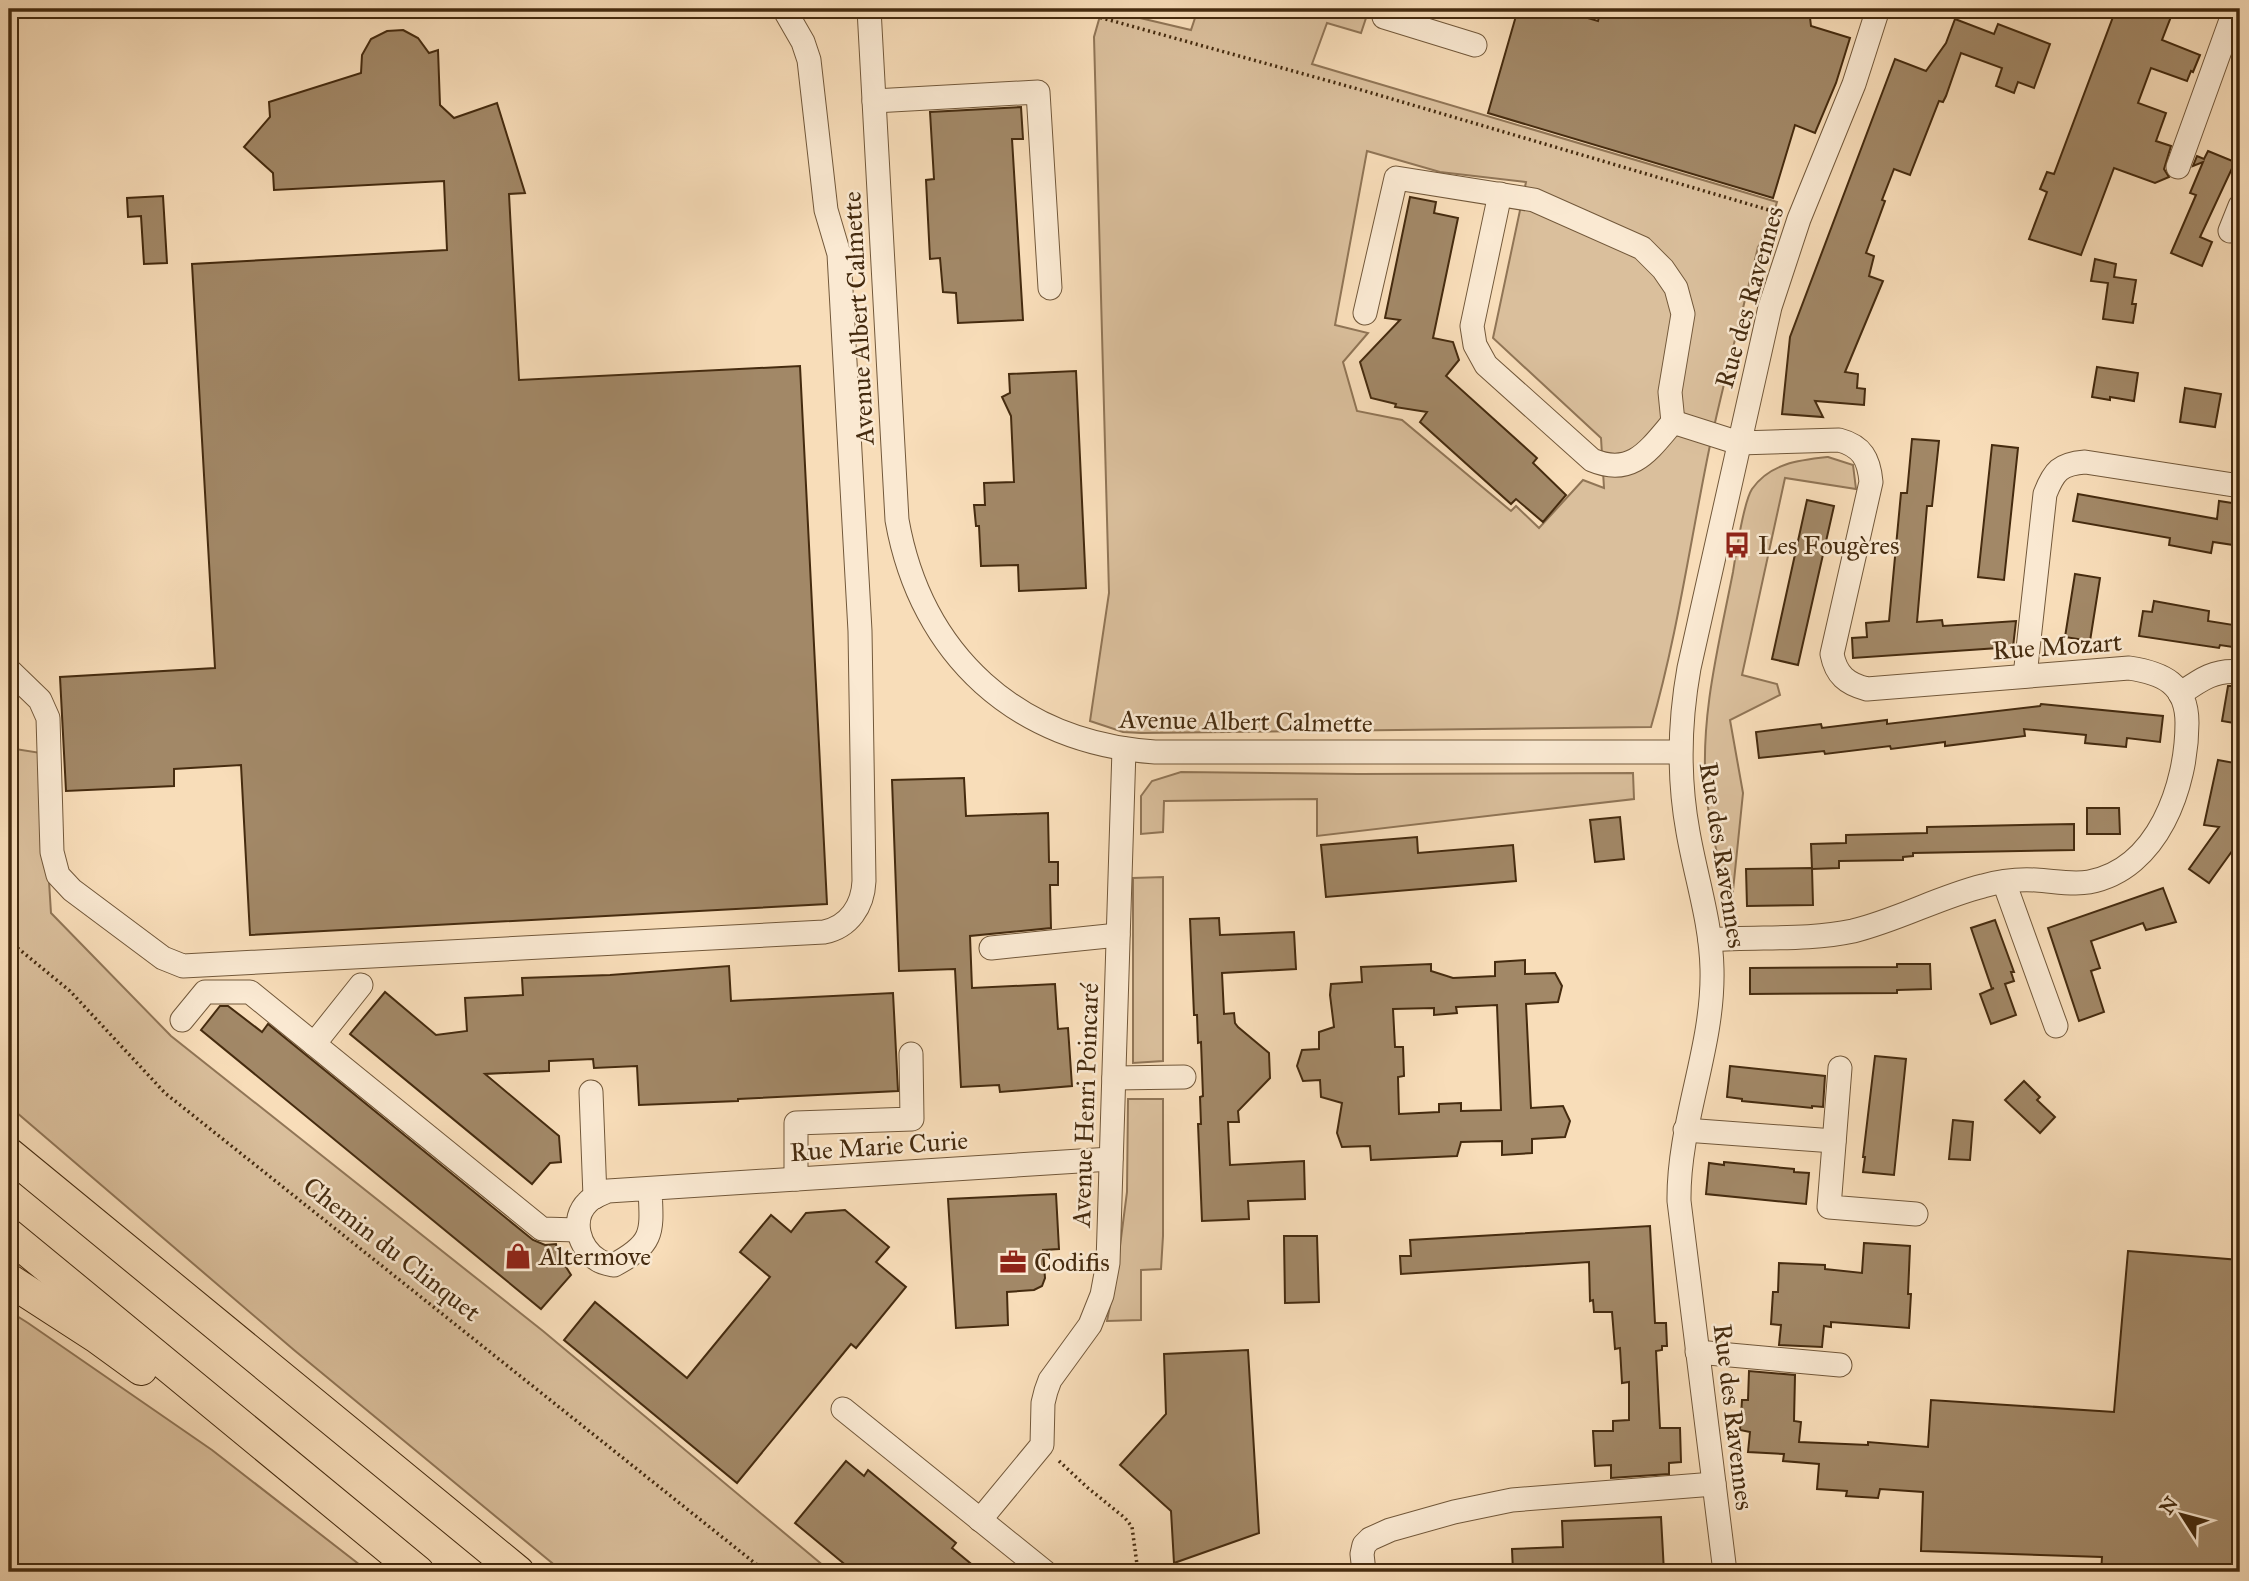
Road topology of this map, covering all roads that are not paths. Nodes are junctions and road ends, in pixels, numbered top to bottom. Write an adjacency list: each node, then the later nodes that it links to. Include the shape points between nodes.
1 (784, 9): 17 (street, via 809,60 826,210 837,243 839,268 860,631 864,881 858,908 844,925 824,932 183,966 163,958 58,875 52,852 48,718 40,700)
2 (869, 9): 7 (street, Avenue Albert Calmette)
3 (1386, 9): 6 (street, via 1384,17)
4 (1878, 9): 15 (street, Rue des Ravennes, via 1770,307)
5 (2235, 9): 8 (street)
6 (1475, 45)
7 (874, 101): 12 (street, via 1038,92); 21 (street, Avenue Albert Calmette, via 896,507 912,581 952,650 992,691 1046,725 1091,743)
8 (2178, 167)
9 (1500, 194): 13 (street, via 1396,178); 14 (street, via 1534,200 1620,236 1642,248 1663,269 1676,288 1683,314 1670,392); 14 (street, via 1472,326 1475,345 1486,365 1592,460 1606,467 1621,467 1637,458)
10 (2240, 206): 11 (street)
11 (2230, 231)
12 (1050, 288)
13 (1365, 313)
14 (1673, 422): 15 (street, Rue Mozart)
15 (1739, 443): 19 (street, Rue Mozart, via 1839,440 1853,443 1870,467 1871,482 1832,654 1842,678 1867,690); 22 (street, Rue des Ravennes, via 1689,668)
16 (2240, 486): 19 (street, via 2085,462 2061,467 2045,494)
17 (9, 670)
18 (2240, 672): 20 (street, via 2217,672)
19 (2025, 676): 20 (street, Rue Mozart, via 2129,668 2163,676)
20 (2180, 694): 23 (street, via 2187,712 2182,768 2172,804 2144,850 2127,867 2089,882)
21 (1124, 749): 22 (street, Avenue Albert Calmette); 24 (street, Avenue Henri Poincaré)
22 (1679, 752): 25 (street, Rue des Ravennes, via 1686,821)
23 (2004, 882): 25 (street, via 1830,935); 29 (street)
24 (1118, 935): 26 (street); 34 (street, Avenue Henri Poincaré)
25 (1710, 940): 36 (street, Rue des Ravennes, via 1710,1011)
26 (991, 948)
27 (361, 985): 30 (street)
28 (182, 1020): 30 (street, via 205,992 250,992)
29 (2056, 1026)
30 (314, 1044): 44 (street, via 542,1229)
31 (911, 1054): 40 (street, via 912,1119 796,1123)
32 (1840, 1068): 37 (street)
33 (1184, 1077): 34 (street)
34 (1114, 1078): 39 (street, Avenue Henri Poincaré)
35 (591, 1093): 42 (street)
36 (1685, 1129): 37 (street); 47 (street, Rue des Ravennes, via 1679,1201)
37 (1834, 1141): 43 (street, via 1829,1207)
38 (9, 1154): 54 (highway)
39 (1111, 1159): 40 (street, Rue Marie Curie); 51 (street, Avenue Henri Poincaré, via 1106,1282 1090,1325 1050,1380 1043,1403 1042,1445)
40 (796, 1179): 41 (street, Rue Marie Curie)
41 (650, 1189): 42 (street, Rue Marie Curie, via 608,1191); 44 (street, via 651,1227 634,1254 614,1265 599,1262 586,1249)
42 (595, 1197): 44 (street, via 579,1214)
43 (1916, 1214)
44 (578, 1230)
45 (9, 1235): 53 (highway)
46 (9, 1280): 53 (highway, via 121,1354)
47 (1697, 1352): 48 (street); 50 (street, Rue des Ravennes)
48 (1840, 1365)
49 (843, 1409): 51 (street)
50 (1714, 1484): 52 (street, Rue des Ravennes); 56 (street, via 1512,1500 1454,1512 1370,1539 1362,1554)
51 (980, 1520): 55 (street)
52 (1718, 1570)
53 (416, 1572)
54 (518, 1572)
55 (1045, 1572)
56 (1364, 1572)

